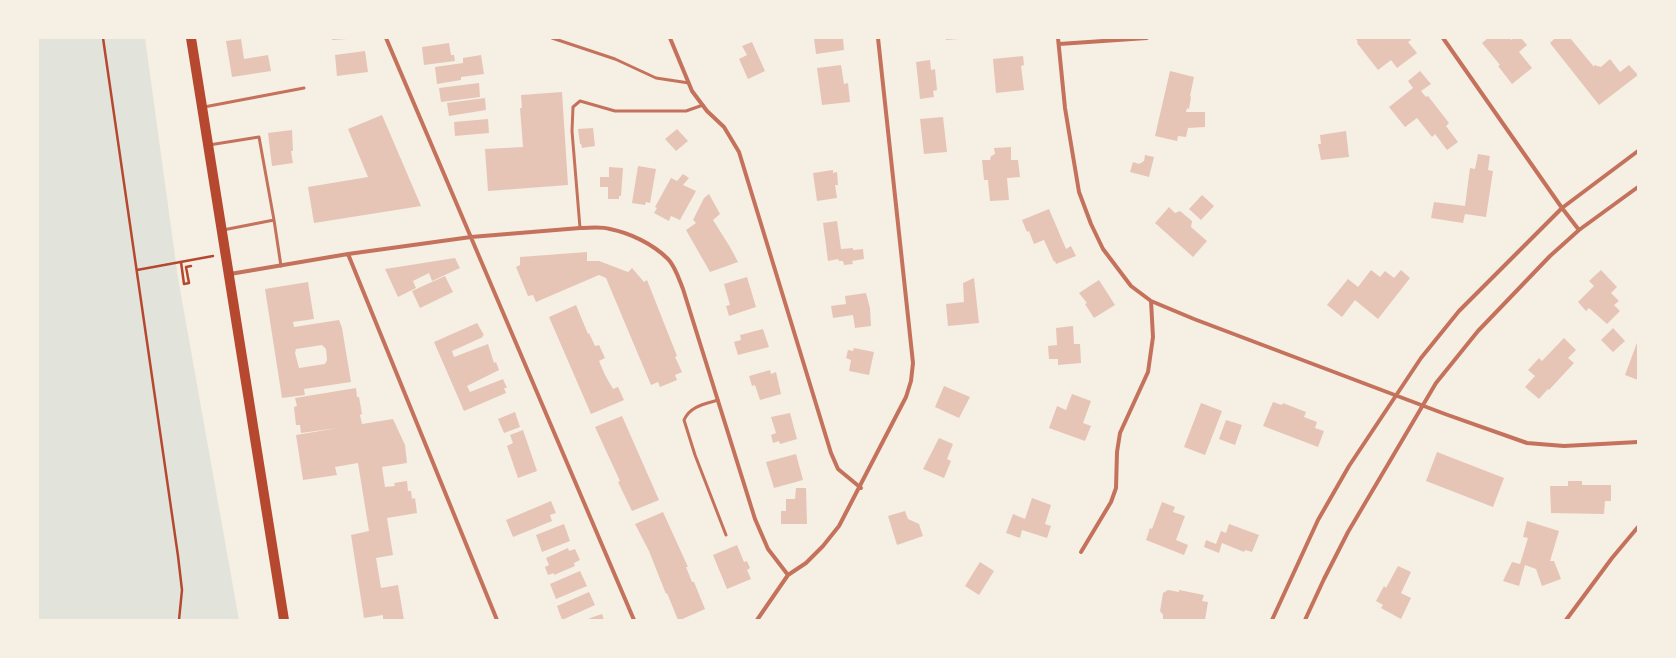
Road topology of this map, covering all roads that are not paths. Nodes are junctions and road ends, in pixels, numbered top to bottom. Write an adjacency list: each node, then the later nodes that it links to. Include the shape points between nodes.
1 (191, 38): 13 (main road)
2 (386, 38): 22 (street)
3 (552, 38): 10 (lane, via 615,59 656,78)
4 (670, 38): 10 (street)
5 (878, 38): 31 (street, via 913,363 906,397)
6 (1058, 38): 9 (street)
7 (1147, 38): 9 (street)
8 (1443, 38): 17 (street)
9 (1058, 44): 26 (street, via 1065,108 1079,192 1103,248 1131,286)
10 (689, 83): 12 (street)
11 (304, 88): 13 (lane)
12 (703, 105): 19 (lane, via 686,111 647,112 615,111 580,101 573,107 572,131); 31 (street, via 724,127 739,152 831,453 838,469)
13 (202, 107): 14 (main road)
14 (208, 145): 18 (lane, via 259,137); 20 (main road)
15 (1638, 151): 17 (street)
16 (1638, 187): 21 (street)
17 (1562, 208): 21 (street); 27 (street, via 1459,311)
18 (274, 220): 20 (lane); 24 (lane)
19 (580, 228): 22 (street); 28 (street, via 610,228 628,234 646,242 668,259 683,289)
20 (222, 230): 25 (main road)
21 (1579, 230): 29 (street, via 1478,331 1436,383)
22 (471, 237): 23 (street); 38 (street)
23 (348, 254): 24 (street); 37 (street)
24 (281, 266): 25 (street)
25 (230, 274): 36 (main road)
26 (1152, 301): 27 (street); 34 (street, via 1152,337 1148,372 1120,433 1116,452 1116,488 1111,502)
27 (1397, 395): 29 (street); 40 (street, via 1349,466 1318,520)
28 (718, 400): 33 (lane, via 688,412 684,420); 35 (street, via 755,518 768,549)
29 (1422, 405): 30 (street, via 1528,443 1564,446); 41 (street, via 1348,532)
30 (1638, 442)
31 (860, 488): 35 (street, via 839,526 827,541 806,562)
32 (1638, 527): 42 (street)
33 (726, 535)
34 (1081, 552)
35 (788, 575): 39 (street)
36 (284, 620)
37 (497, 620)
38 (634, 620)
39 (757, 620)
40 (1272, 620)
41 (1306, 620)
42 (1566, 620)

